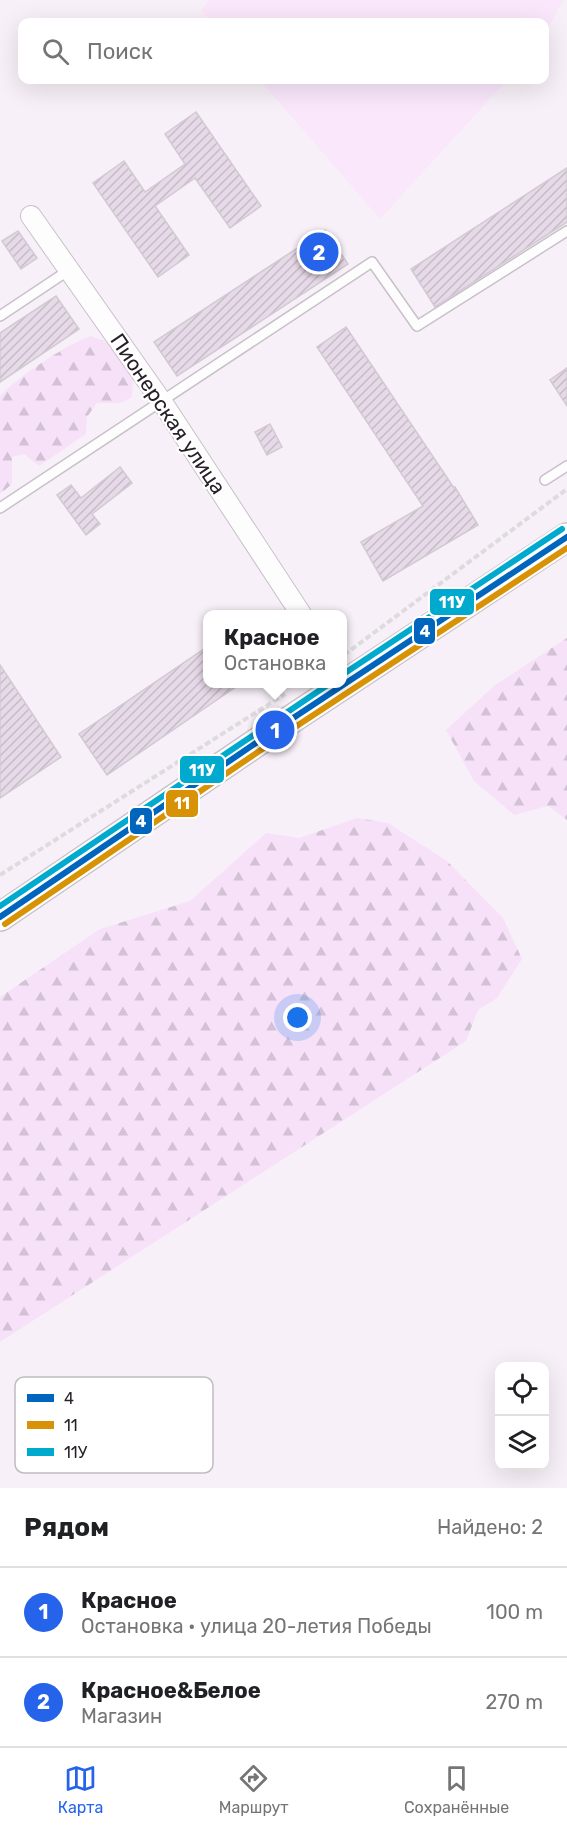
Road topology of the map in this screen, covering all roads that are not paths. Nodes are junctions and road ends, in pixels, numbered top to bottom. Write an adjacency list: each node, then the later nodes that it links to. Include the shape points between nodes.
1 (31, 216): 3 (street, Пионерская улица)
2 (567, 231): 5 (lane, via 417,326 372,262)
3 (69, 270): 4 (lane); 5 (street, Пионерская улица)
4 (0, 316)
5 (162, 402): 8 (lane); 10 (street, Пионерская улица)
6 (567, 466): 7 (lane)
7 (545, 480)
8 (0, 508)
9 (567, 537): 11 (main road)
10 (298, 610)
11 (347, 678)
12 (332, 688): 13 (main road)
13 (0, 917)

